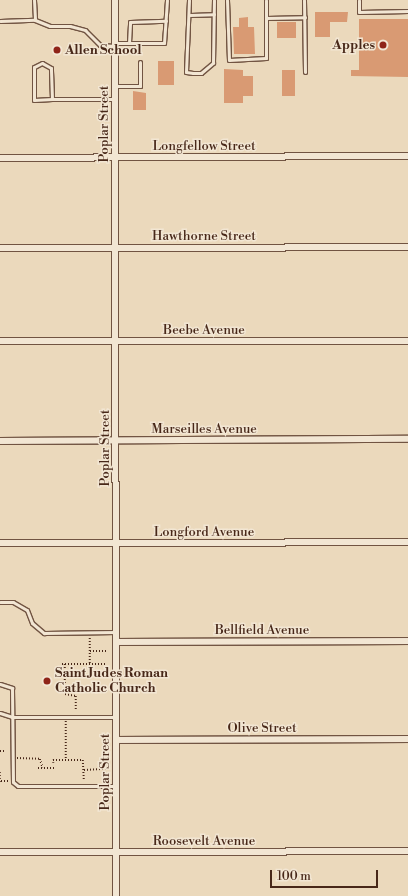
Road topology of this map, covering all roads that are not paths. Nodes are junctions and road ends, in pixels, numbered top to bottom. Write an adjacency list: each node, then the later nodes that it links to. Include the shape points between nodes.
1 (34, 0): 15 (lane)
2 (115, 0): 19 (street, Poplar Street)
3 (167, 0): 17 (lane)
4 (189, 0): 12 (lane)
5 (214, 0): 11 (lane)
6 (227, 0): 14 (lane, via 229,60 266,58)
7 (266, 0): 14 (lane)
8 (304, 0): 13 (lane)
9 (359, 0): 10 (lane, via 359,12)
10 (408, 11)
11 (214, 14): 12 (lane); 12 (lane, via 213,63 201,73 193,74 186,72)
12 (190, 15)
13 (304, 17): 14 (lane); 21 (lane)
14 (266, 18)
15 (35, 20): 16 (lane); 19 (lane, via 84,30 100,44)
16 (0, 21)
17 (166, 21): 18 (lane, via 164,42); 18 (lane, via 130,22)
18 (128, 43): 19 (lane)
19 (115, 44): 22 (street, Poplar Street)
20 (140, 62): 22 (lane, via 140,86)
21 (305, 72)
22 (115, 86): 24 (street, Poplar Street)
23 (52, 99): 23 (lane, via 51,68 42,63 34,67 34,100); 24 (lane)
24 (115, 99): 26 (street, Poplar Street)
25 (408, 156): 26 (street, Longfellow Street)
26 (115, 157): 27 (street, Longfellow Street); 30 (street, Poplar Street)
27 (0, 158)
28 (408, 247): 30 (street, Hawthorne Street)
29 (0, 248): 30 (street, Hawthorne Street)
30 (116, 248): 32 (street, Poplar Street)
31 (0, 341): 32 (street, Beebe Avenue)
32 (116, 341): 33 (street, Beebe Avenue); 36 (street, Poplar Street)
33 (408, 341)
34 (408, 439): 36 (street, Marseilles Avenue)
35 (0, 441): 36 (street, Marseilles Avenue)
36 (116, 441): 39 (street, Poplar Street)
37 (408, 542): 39 (street, Longford Avenue)
38 (0, 543): 39 (street, Longford Avenue)
39 (116, 543): 41 (street, Poplar Street)
40 (0, 602): 41 (lane, via 13,602 27,610 32,623 44,633)
41 (116, 632): 43 (street, Poplar Street)
42 (408, 641): 43 (street, Bellfield Avenue)
43 (116, 642): 46 (street, Poplar Street)
44 (0, 684): 47 (lane, via 12,688)
45 (0, 713): 47 (lane)
46 (116, 716): 47 (lane); 49 (street, Poplar Street)
47 (12, 717): 50 (lane, via 13,782 18,786)
48 (408, 739): 49 (street, Olive Street)
49 (116, 740): 50 (street, Poplar Street)
50 (116, 786): 53 (street, Poplar Street)
51 (408, 851): 53 (street, Roosevelt Avenue)
52 (0, 852): 53 (street, Roosevelt Avenue)
53 (116, 852): 54 (street, Poplar Street)
54 (116, 896)

